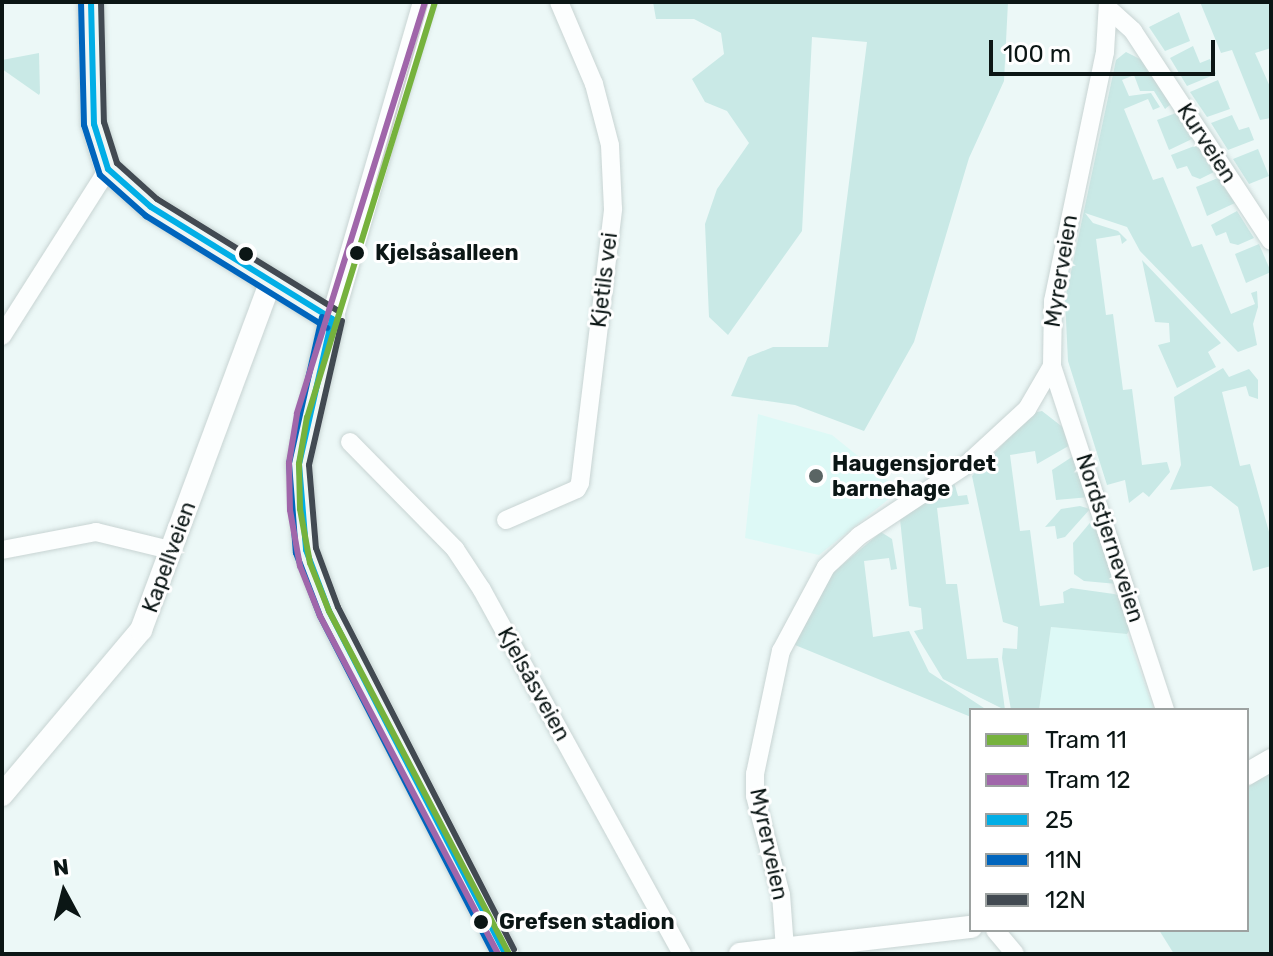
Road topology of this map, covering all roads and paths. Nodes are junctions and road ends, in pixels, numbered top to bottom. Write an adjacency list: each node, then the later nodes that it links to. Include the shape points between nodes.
1 (91, 2): 5 (main road, via 94,124)
2 (424, 2): 8 (street)
3 (559, 2): 12 (street, Kjetils vei, via 594,84 610,145 613,209 580,483 577,489)
4 (1109, 6): 6 (street, Kurveien, via 1133,31); 10 (street, Myrerveien, via 1053,301)
5 (108, 169): 7 (main road, via 151,207); 9 (street)
6 (1271, 241)
7 (271, 281): 8 (main road); 14 (street, Kapellveien)
8 (332, 319): 22 (main road, via 313,349 287,442 284,496 291,549 306,595 343,669 415,804 443,835)
9 (2, 336)
10 (1052, 366): 15 (street, Nordstjerneveien); 21 (street, Myrerveien, via 1027,409 966,465 839,553 811,589 789,631 755,774 755,796 781,895)
11 (350, 442): 23 (street, Kjelsåsveien, via 455,549 482,590)
12 (506, 520)
13 (2, 550): 14 (street, via 96,532)
14 (170, 550): 18 (street, Kapellveien, via 132,644)
15 (1164, 708)
16 (1271, 760): 17 (street)
17 (1249, 773)
18 (2, 795)
19 (969, 927): 21 (street)
20 (997, 932): 25 (street)
21 (785, 949): 24 (street)
22 (505, 954)
23 (682, 954)
24 (740, 954)
25 (1015, 954)

